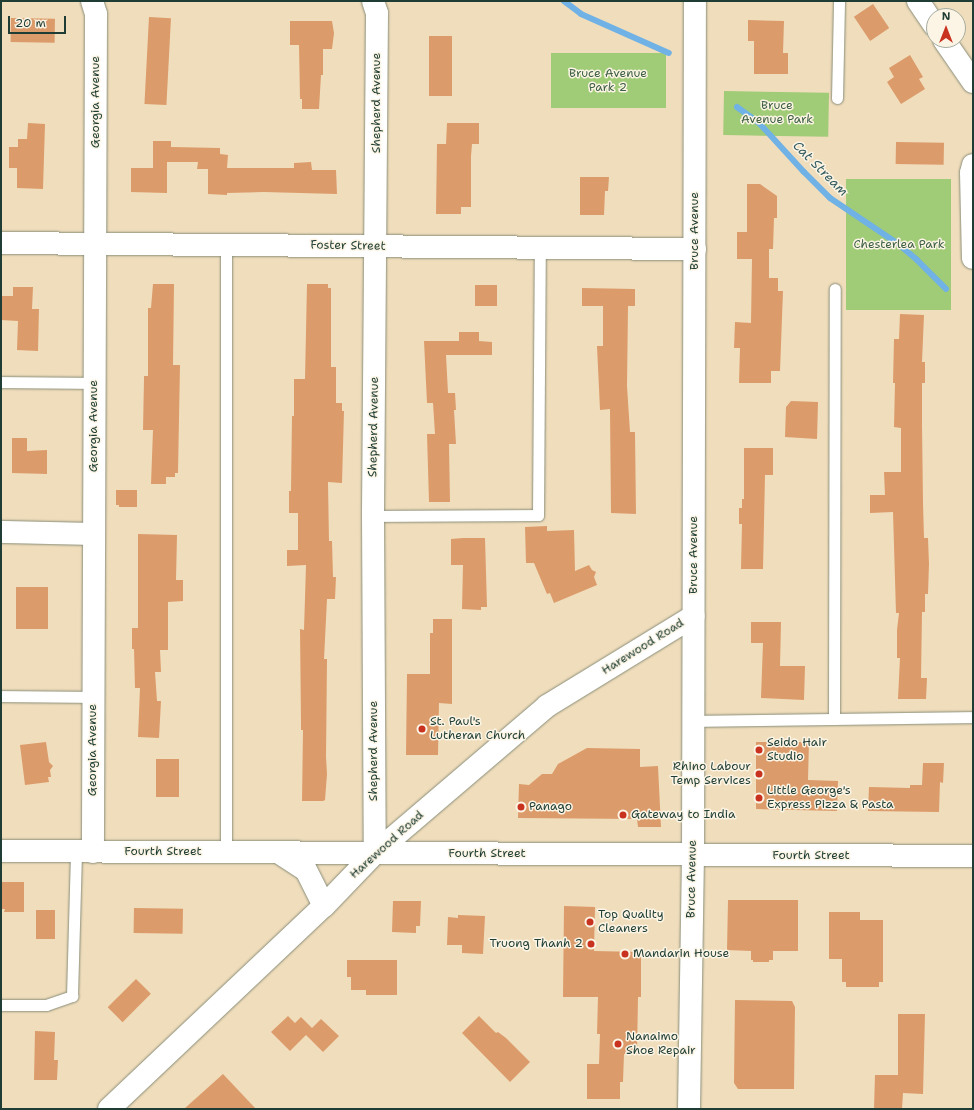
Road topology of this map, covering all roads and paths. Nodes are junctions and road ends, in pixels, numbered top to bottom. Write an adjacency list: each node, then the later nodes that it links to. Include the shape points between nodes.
1 (92, 1): 12 (street, Georgia Avenue, via 96,14)
2 (373, 1): 14 (street, Shepherd Avenue, via 377,13)
3 (695, 1): 16 (street, Bruce Avenue)
4 (839, 1): 9 (lane)
5 (918, 1): 6 (street)
6 (926, 13)
7 (950, 48): 8 (street)
8 (973, 82)
9 (837, 98)
10 (973, 165): 17 (street)
11 (1, 243): 12 (street, Foster Street)
12 (95, 244): 13 (street, Foster Street); 20 (street, Georgia Avenue)
13 (226, 245): 14 (street, Foster Street); 32 (lane)
14 (376, 246): 15 (street, Foster Street); 21 (street, Shepherd Avenue)
15 (540, 248): 16 (street, Foster Street); 21 (lane, via 538,515)
16 (695, 249): 24 (street, Bruce Avenue)
17 (973, 258)
18 (835, 289): 28 (lane)
19 (1, 382): 20 (lane)
20 (95, 383): 23 (street, Georgia Avenue)
21 (373, 516): 34 (street, Shepherd Avenue)
22 (1, 532): 23 (street)
23 (94, 534): 26 (street, Georgia Avenue)
24 (694, 616): 29 (street, Bruce Avenue); 34 (street, Harewood Road, via 547,706)
25 (1, 696): 26 (lane)
26 (94, 696): 31 (street, Georgia Avenue)
27 (973, 717): 28 (lane)
28 (834, 719): 29 (lane)
29 (693, 720): 35 (street, Bruce Avenue)
30 (1, 851): 31 (street, Fourth Street)
31 (84, 852): 32 (street, Fourth Street); 38 (lane, via 72,996 46,1005)
32 (226, 852): 33 (street, Fourth Street)
33 (278, 852): 34 (street, Fourth Street); 37 (street, via 306,870)
34 (375, 853): 35 (street, Fourth Street); 37 (street, Harewood Road)
35 (693, 855): 36 (street, Fourth Street); 40 (street, Bruce Avenue)
36 (973, 856)
37 (324, 906): 39 (street, Harewood Road)
38 (1, 1005)
39 (109, 1109)
40 (689, 1109)

